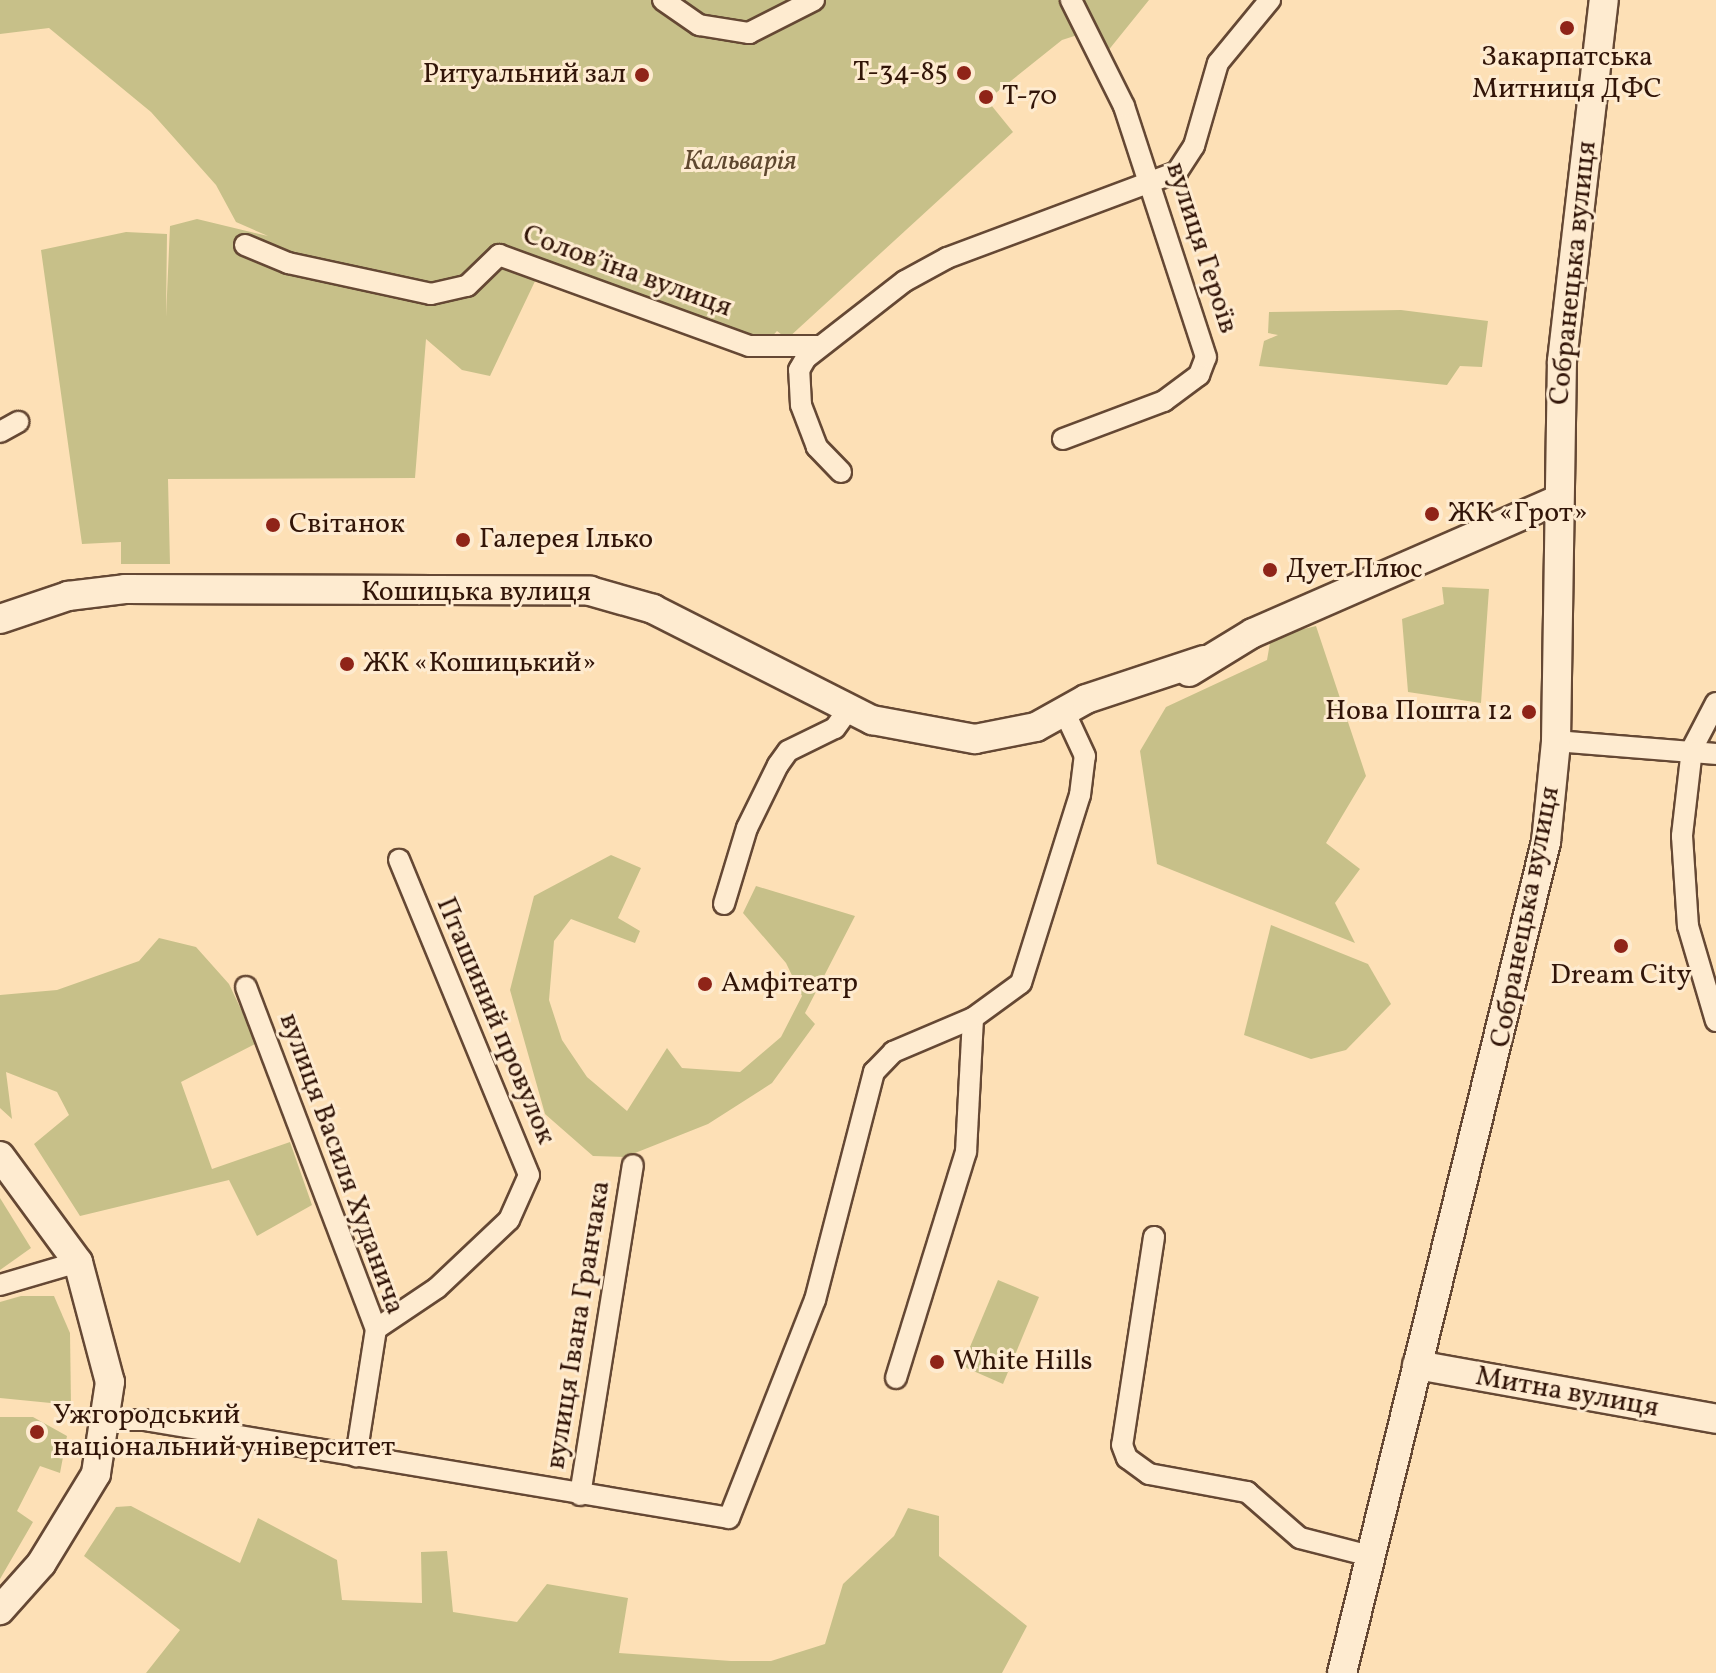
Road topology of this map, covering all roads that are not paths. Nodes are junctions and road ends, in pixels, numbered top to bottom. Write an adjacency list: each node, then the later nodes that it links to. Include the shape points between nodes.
1 (663, 0): 2 (street, via 699,25 749,33)
2 (814, 0)
3 (1071, 0): 6 (street, вулиця Героїв)
4 (1270, 0): 6 (street, via 1210,78 1186,162)
5 (1604, 0): 11 (street, Собранецька вулиця, via 1562,361)
6 (1153, 186): 8 (street, via 947,258); 9 (street, вулиця Героїв, via 1203,337 1199,375 1145,411)
7 (245, 245): 8 (street, Соловʼїна вулиця, via 288,263 431,294 467,286 499,255 749,346)
8 (819, 346): 10 (street, via 799,370 798,386 811,436)
9 (1063, 439)
10 (841, 472)
11 (1555, 501): 15 (street, Кошицька вулиця, via 1204,660 1175,682 1089,715); 16 (street, Собранецька вулиця)
12 (0, 619): 14 (street, Кошицька вулиця, via 68,596 125,589 590,591 653,609)
13 (1716, 703): 17 (street)
14 (848, 710): 15 (street, Кошицька вулиця, via 899,728 975,739); 20 (street, via 835,728 788,751 778,765 747,828)
15 (1066, 715): 22 (street, via 1085,756 1080,795 1021,983)
16 (1556, 741): 17 (street); 30 (street, Собранецька вулиця, via 1546,842)
17 (1692, 749): 18 (street); 23 (street, via 1684,895 1697,968)
18 (1716, 754)
19 (399, 860): 29 (street, Пташиний провулок, via 529,1175 509,1220 437,1288)
20 (724, 904)
21 (246, 987): 29 (street, вулиця Василя Худанича)
22 (973, 1018): 31 (street, via 966,1152); 35 (street, via 893,1052 874,1072 815,1300 729,1518)
23 (1716, 1021)
24 (0, 1156): 27 (street)
25 (633, 1165): 35 (street, вулиця Івана Гранчака)
26 (1154, 1237): 36 (street, via 1122,1445 1127,1458 1149,1474 1247,1492 1300,1538)
27 (72, 1250): 28 (street); 33 (street, via 102,1332)
28 (0, 1285)
29 (376, 1329): 34 (street, вулиця Василя Худанича)
30 (1417, 1365): 32 (street, Митна вулиця); 36 (street, Собранецька вулиця)
31 (896, 1378)
32 (1716, 1419)
33 (109, 1420): 34 (street); 37 (street, via 81,1505)
34 (356, 1456): 35 (street)
35 (580, 1495)
36 (1370, 1556): 38 (street, Собранецька вулиця)
37 (0, 1610)
38 (1349, 1671)

